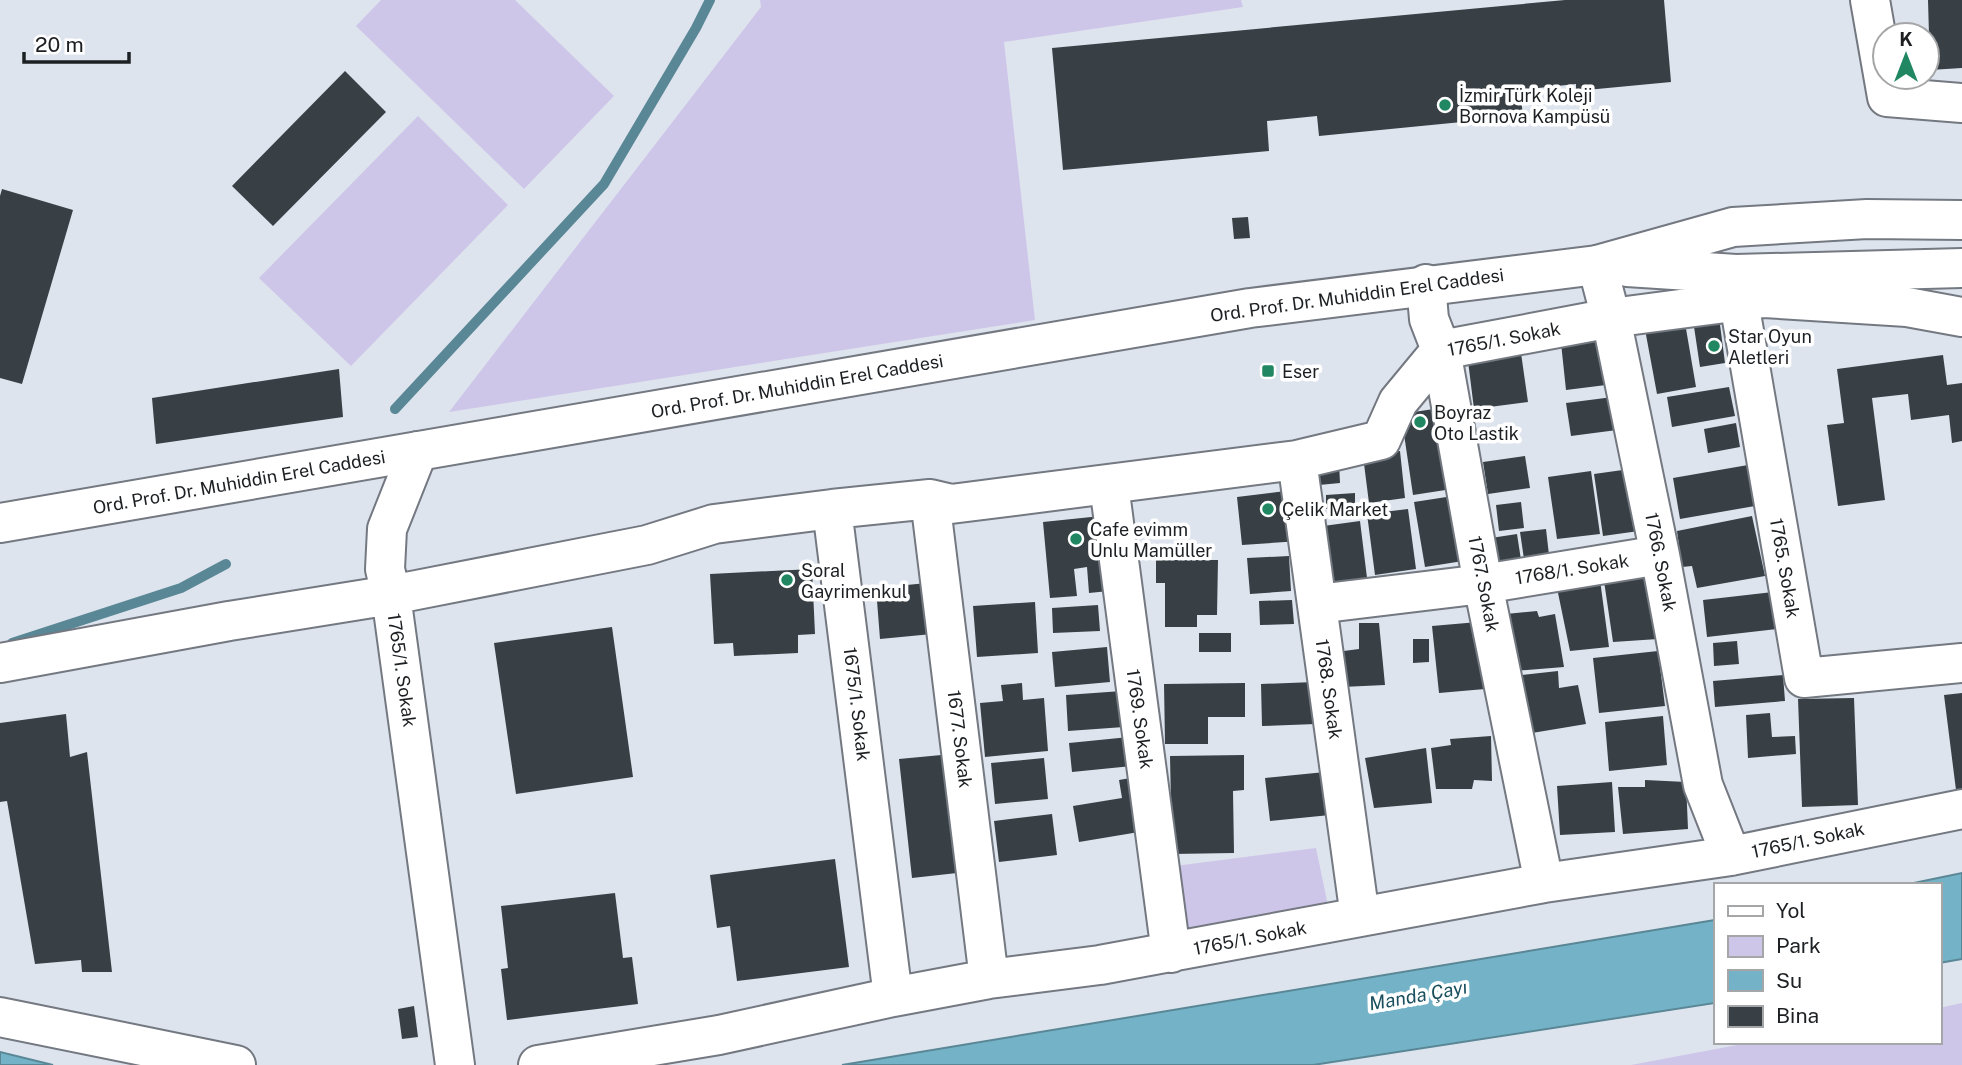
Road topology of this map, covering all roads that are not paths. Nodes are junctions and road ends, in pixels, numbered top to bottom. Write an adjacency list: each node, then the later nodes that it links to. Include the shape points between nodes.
1 (1870, 0): 2 (street, via 1888,97)
2 (1962, 103)
3 (1962, 220): 4 (street, Ord. Prof. Dr. Muhiddin Erel Caddesi, via 1867,219 1733,227)
4 (1597, 265): 5 (street, Ord. Prof. Dr. Muhiddin Erel Caddesi, via 1736,274); 6 (street, Ord. Prof. Dr. Muhiddin Erel Caddesi); 9 (street, 1766. Sokak)
5 (1962, 268)
6 (1426, 285): 10 (street, 1767. Sokak); 11 (street, Ord. Prof. Dr. Muhiddin Erel Caddesi, via 1236,310)
7 (1739, 302): 8 (street, 1765/1. Sokak, via 1764,299 1907,307); 9 (street, 1765/1. Sokak); 22 (street, 1765. Sokak, via 1804,678)
8 (1962, 317)
9 (1611, 318): 10 (street, 1765/1. Sokak); 17 (street, 1766. Sokak)
10 (1440, 350): 12 (street, 1765/1. Sokak, via 1398,402 1381,440); 18 (street, 1767. Sokak)
11 (418, 451): 16 (street, Ord. Prof. Dr. Muhiddin Erel Caddesi); 19 (street, via 387,529 385,569)
12 (1297, 460): 13 (street, 1765/1. Sokak); 20 (street, 1768. Sokak)
13 (1109, 485): 14 (street, 1765/1. Sokak, via 951,505); 27 (street, 1769. Sokak)
14 (930, 499): 15 (street); 28 (street, 1677. Sokak)
15 (832, 509): 19 (street, 1765/1. Sokak, via 714,524 647,545); 29 (street, 1675/1. Sokak)
16 (0, 523)
17 (1660, 555): 18 (street, 1768/1. Sokak); 24 (street, 1766. Sokak, via 1703,785)
18 (1483, 584): 20 (street, 1768/1. Sokak); 25 (street, 1767. Sokak)
19 (391, 595): 21 (street); 32 (street, 1765/1. Sokak)
20 (1317, 604): 26 (street, 1768. Sokak)
21 (0, 663)
22 (1962, 663)
23 (1962, 809): 24 (street, 1765/1. Sokak)
24 (1731, 856): 25 (street, 1765/1. Sokak)
25 (1544, 883): 26 (street, 1765/1. Sokak)
26 (1360, 917): 27 (street, 1765/1. Sokak)
27 (1171, 953): 28 (street, 1765/1. Sokak)
28 (989, 979): 29 (street, 1765/1. Sokak)
29 (894, 997): 33 (street, 1765/1. Sokak, via 719,1035)
30 (0, 1017): 31 (street)
31 (236, 1065)
32 (455, 1065)
33 (538, 1065)

